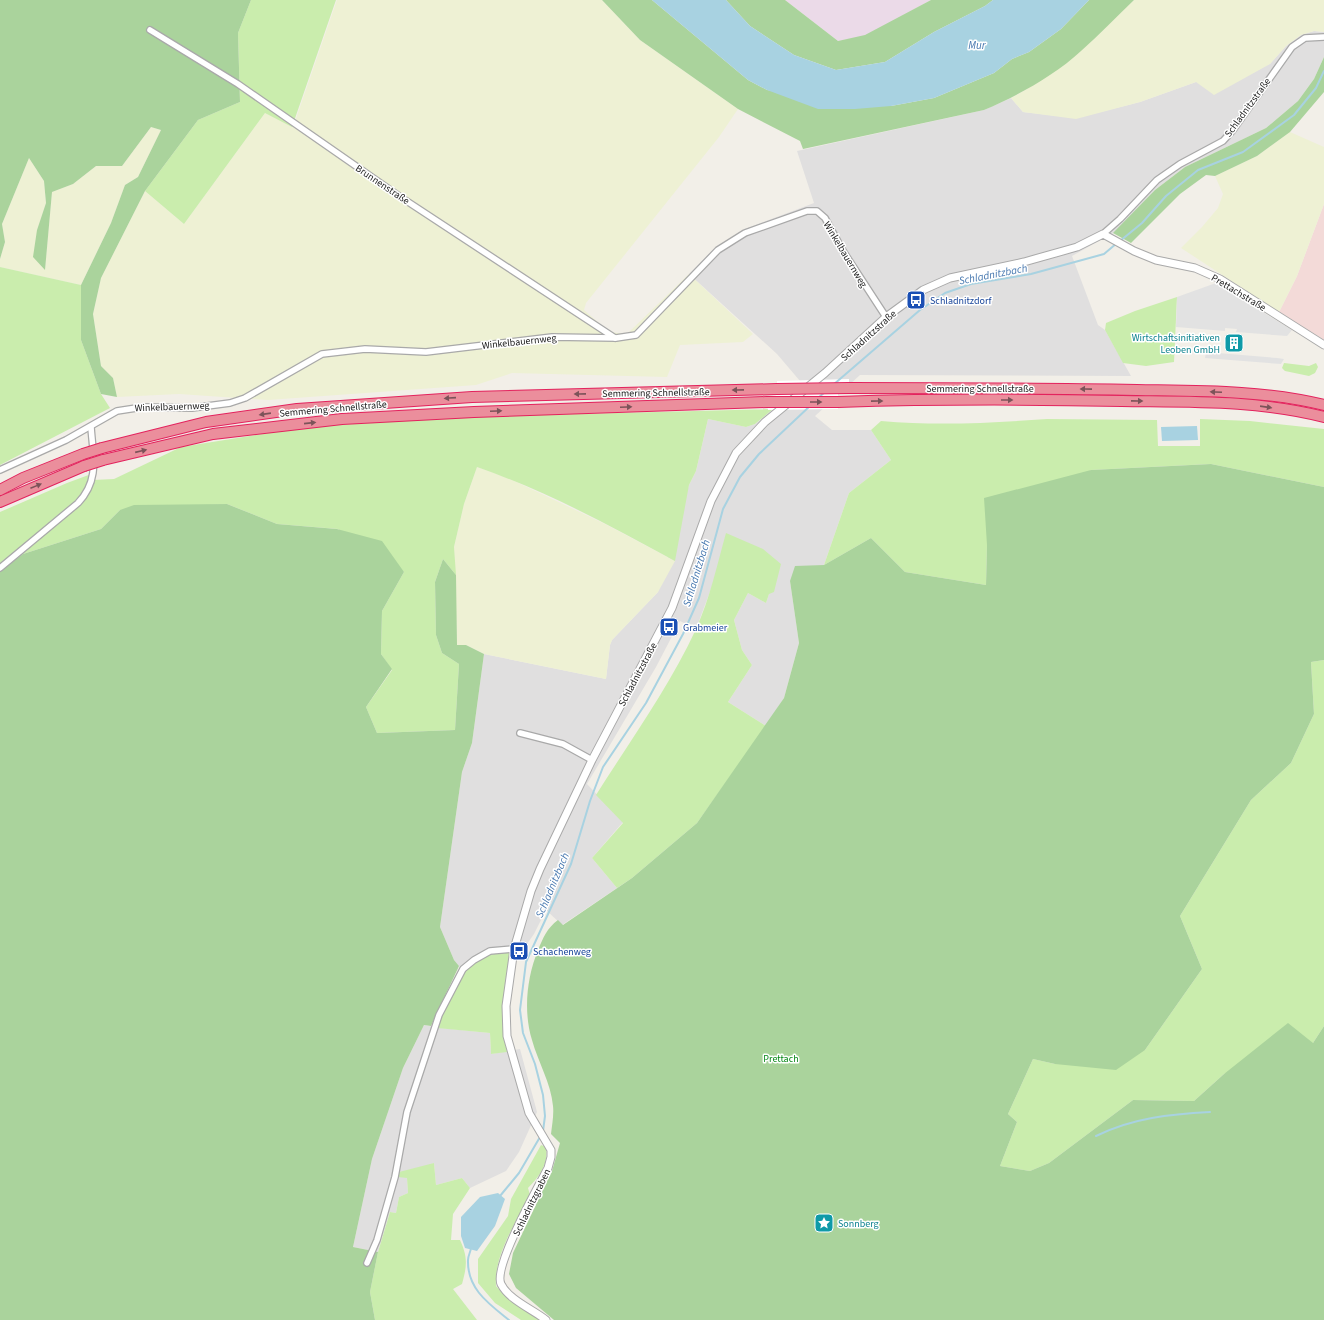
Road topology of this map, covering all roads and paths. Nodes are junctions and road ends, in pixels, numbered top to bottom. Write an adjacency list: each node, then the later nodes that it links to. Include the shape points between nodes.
1 (150, 30): 5 (street, Brunnenstraße, via 238,84 399,196)
2 (1324, 37): 3 (street, Schladnitzstraße, via 1306,38 1292,47 1223,141 1180,164 1157,180)
3 (1106, 236): 4 (street, Schladnitzstraße, via 1024,262 965,274 938,283 911,297); 6 (street, Prettachstraße, via 1156,260 1195,268 1220,279)
4 (886, 317): 5 (street, Winkelbauernweg, via 825,218 817,211 807,211 746,234 718,250 636,335); 15 (street, Schladnitzstraße, via 825,373 765,422 736,453 711,501 672,608)
5 (616, 338): 9 (street, Winkelbauernweg, via 552,337 426,352 365,349 322,354 245,398 230,403 192,408 129,408 105,416)
6 (1324, 345)
7 (1324, 405): 11 (highway, Semmering Schnellstraße, one-way to 11, bridge, via 1260,394 1059,388 777,389 472,397 297,409 206,422 83,454)
8 (1324, 417): 12 (highway, Semmering Schnellstraße, one-way to 8, bridge, via 103,460 213,434 342,419 767,402 935,400 1198,402 1258,406)
9 (91, 427): 10 (street, Winkelbauernweg); 13 (street, via 94,474 87,494)
10 (0, 470)
11 (0, 490)
12 (0, 502)
13 (0, 568)
14 (520, 733): 15 (street, via 563,744)
15 (592, 760): 16 (street, Schladnitzstraße, via 540,869)
16 (514, 948): 17 (street, via 490,951 463,969 439,1015 407,1112 395,1177 377,1240); 18 (street, Schladnitzgraben, via 506,1006 507,1036 529,1113 548,1144 551,1157 501,1265 500,1283 508,1294)
17 (367, 1263)
18 (546, 1320)

